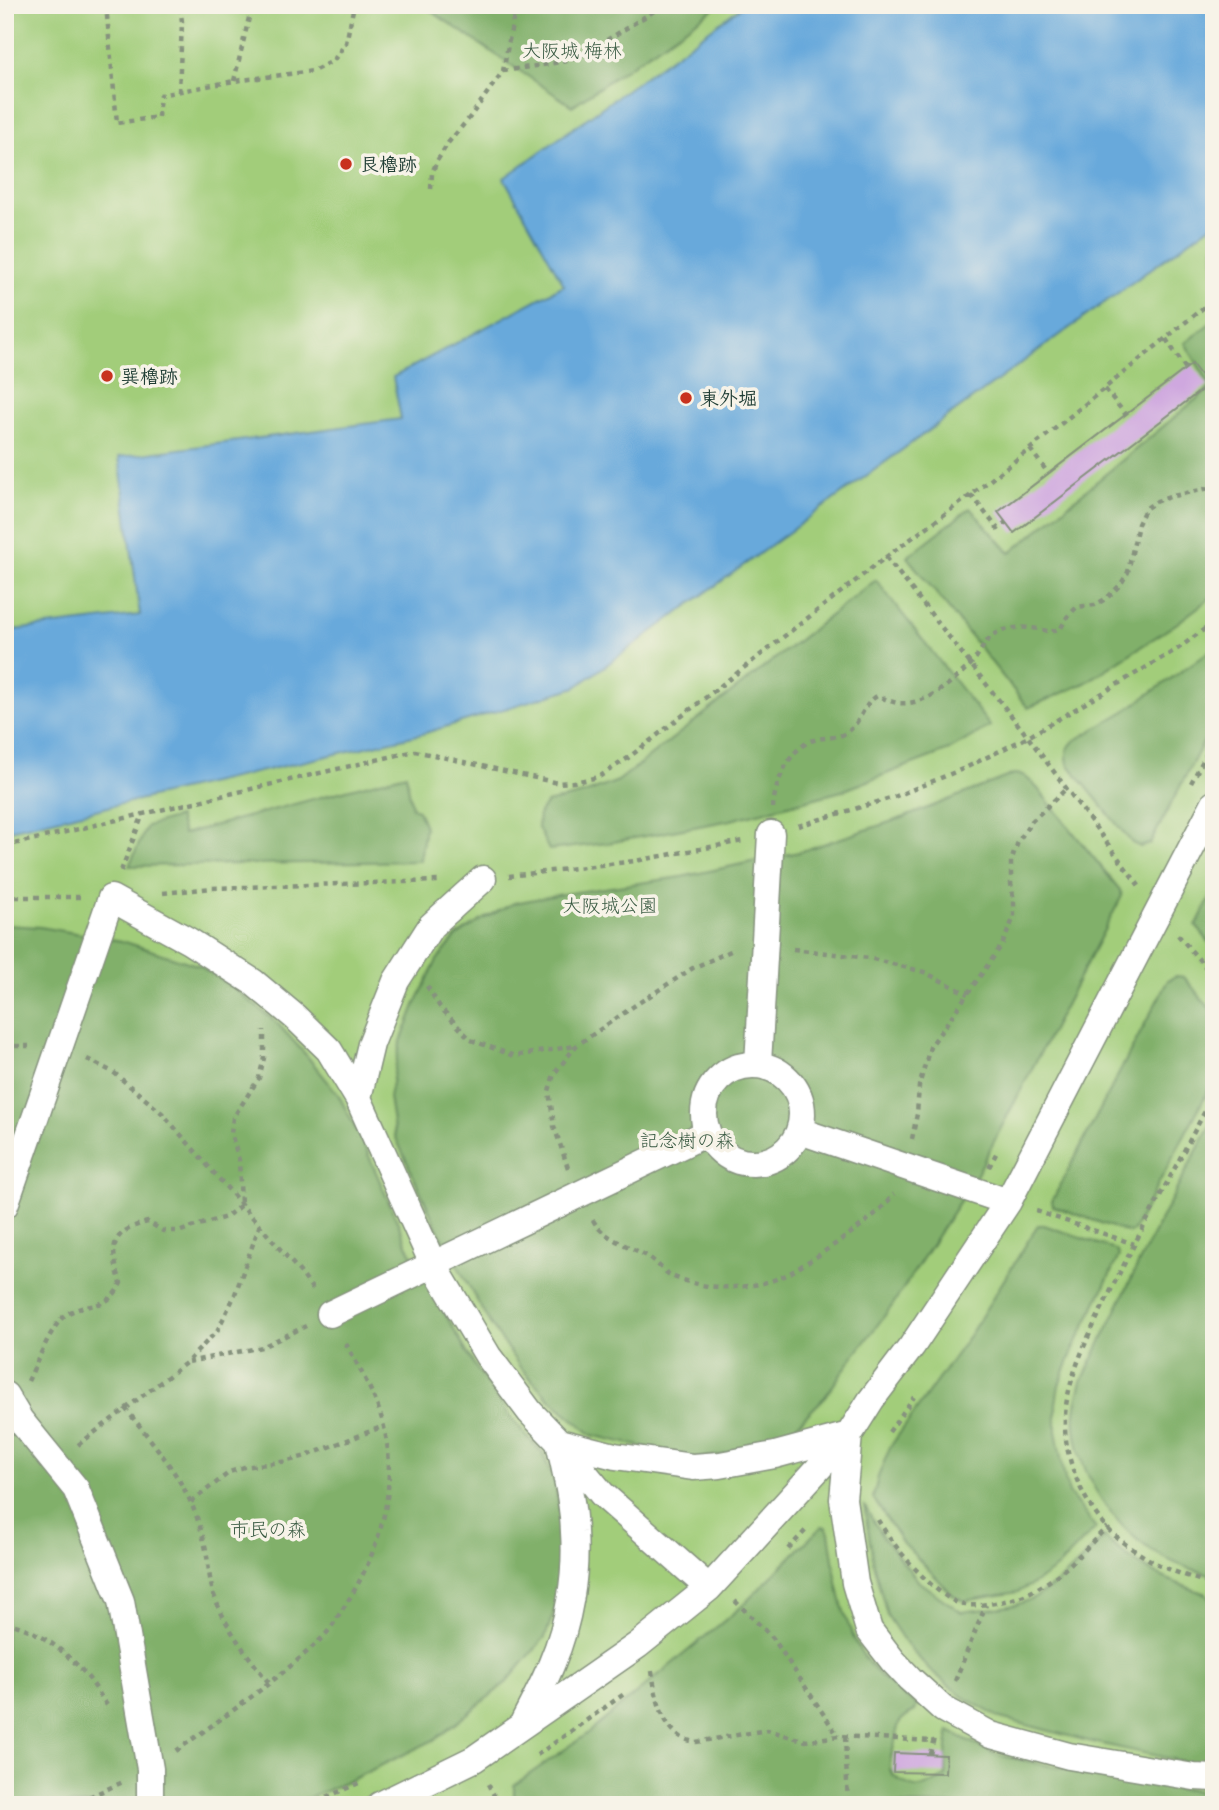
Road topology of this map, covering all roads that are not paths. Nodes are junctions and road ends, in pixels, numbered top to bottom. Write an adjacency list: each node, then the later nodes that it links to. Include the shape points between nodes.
1 (1214, 804): 8 (street)
2 (771, 834): 4 (street)
3 (483, 879): 5 (street, via 431,926 396,981 371,1044)
4 (758, 1064): 6 (street, via 780,1072 796,1087 803,1109); 7 (street, via 738,1066 720,1076 708,1093)
5 (358, 1098): 9 (street, via 328,1050 260,988 189,941 111,898); 10 (street)
6 (800, 1131): 7 (street, via 790,1148 774,1160 755,1164 735,1160 719,1150); 8 (street)
7 (707, 1133): 10 (street)
8 (1008, 1202): 14 (street)
9 (5, 1205)
10 (433, 1264): 11 (street); 15 (street, via 488,1356)
11 (330, 1314)
12 (11, 1390): 13 (street)
13 (13, 1416): 19 (street, via 76,1489 121,1601 150,1769)
14 (849, 1435): 15 (street, via 775,1455 693,1467); 16 (street); 18 (street, via 844,1499 855,1583 869,1630 893,1661 943,1709 991,1735 1069,1756)
15 (559, 1442): 16 (street, via 602,1494); 17 (street, via 575,1532 574,1572 553,1662)
16 (709, 1588): 17 (street, via 638,1645)
17 (524, 1723): 20 (street, via 474,1759)
18 (1214, 1777)
19 (150, 1805)
20 (380, 1805)

